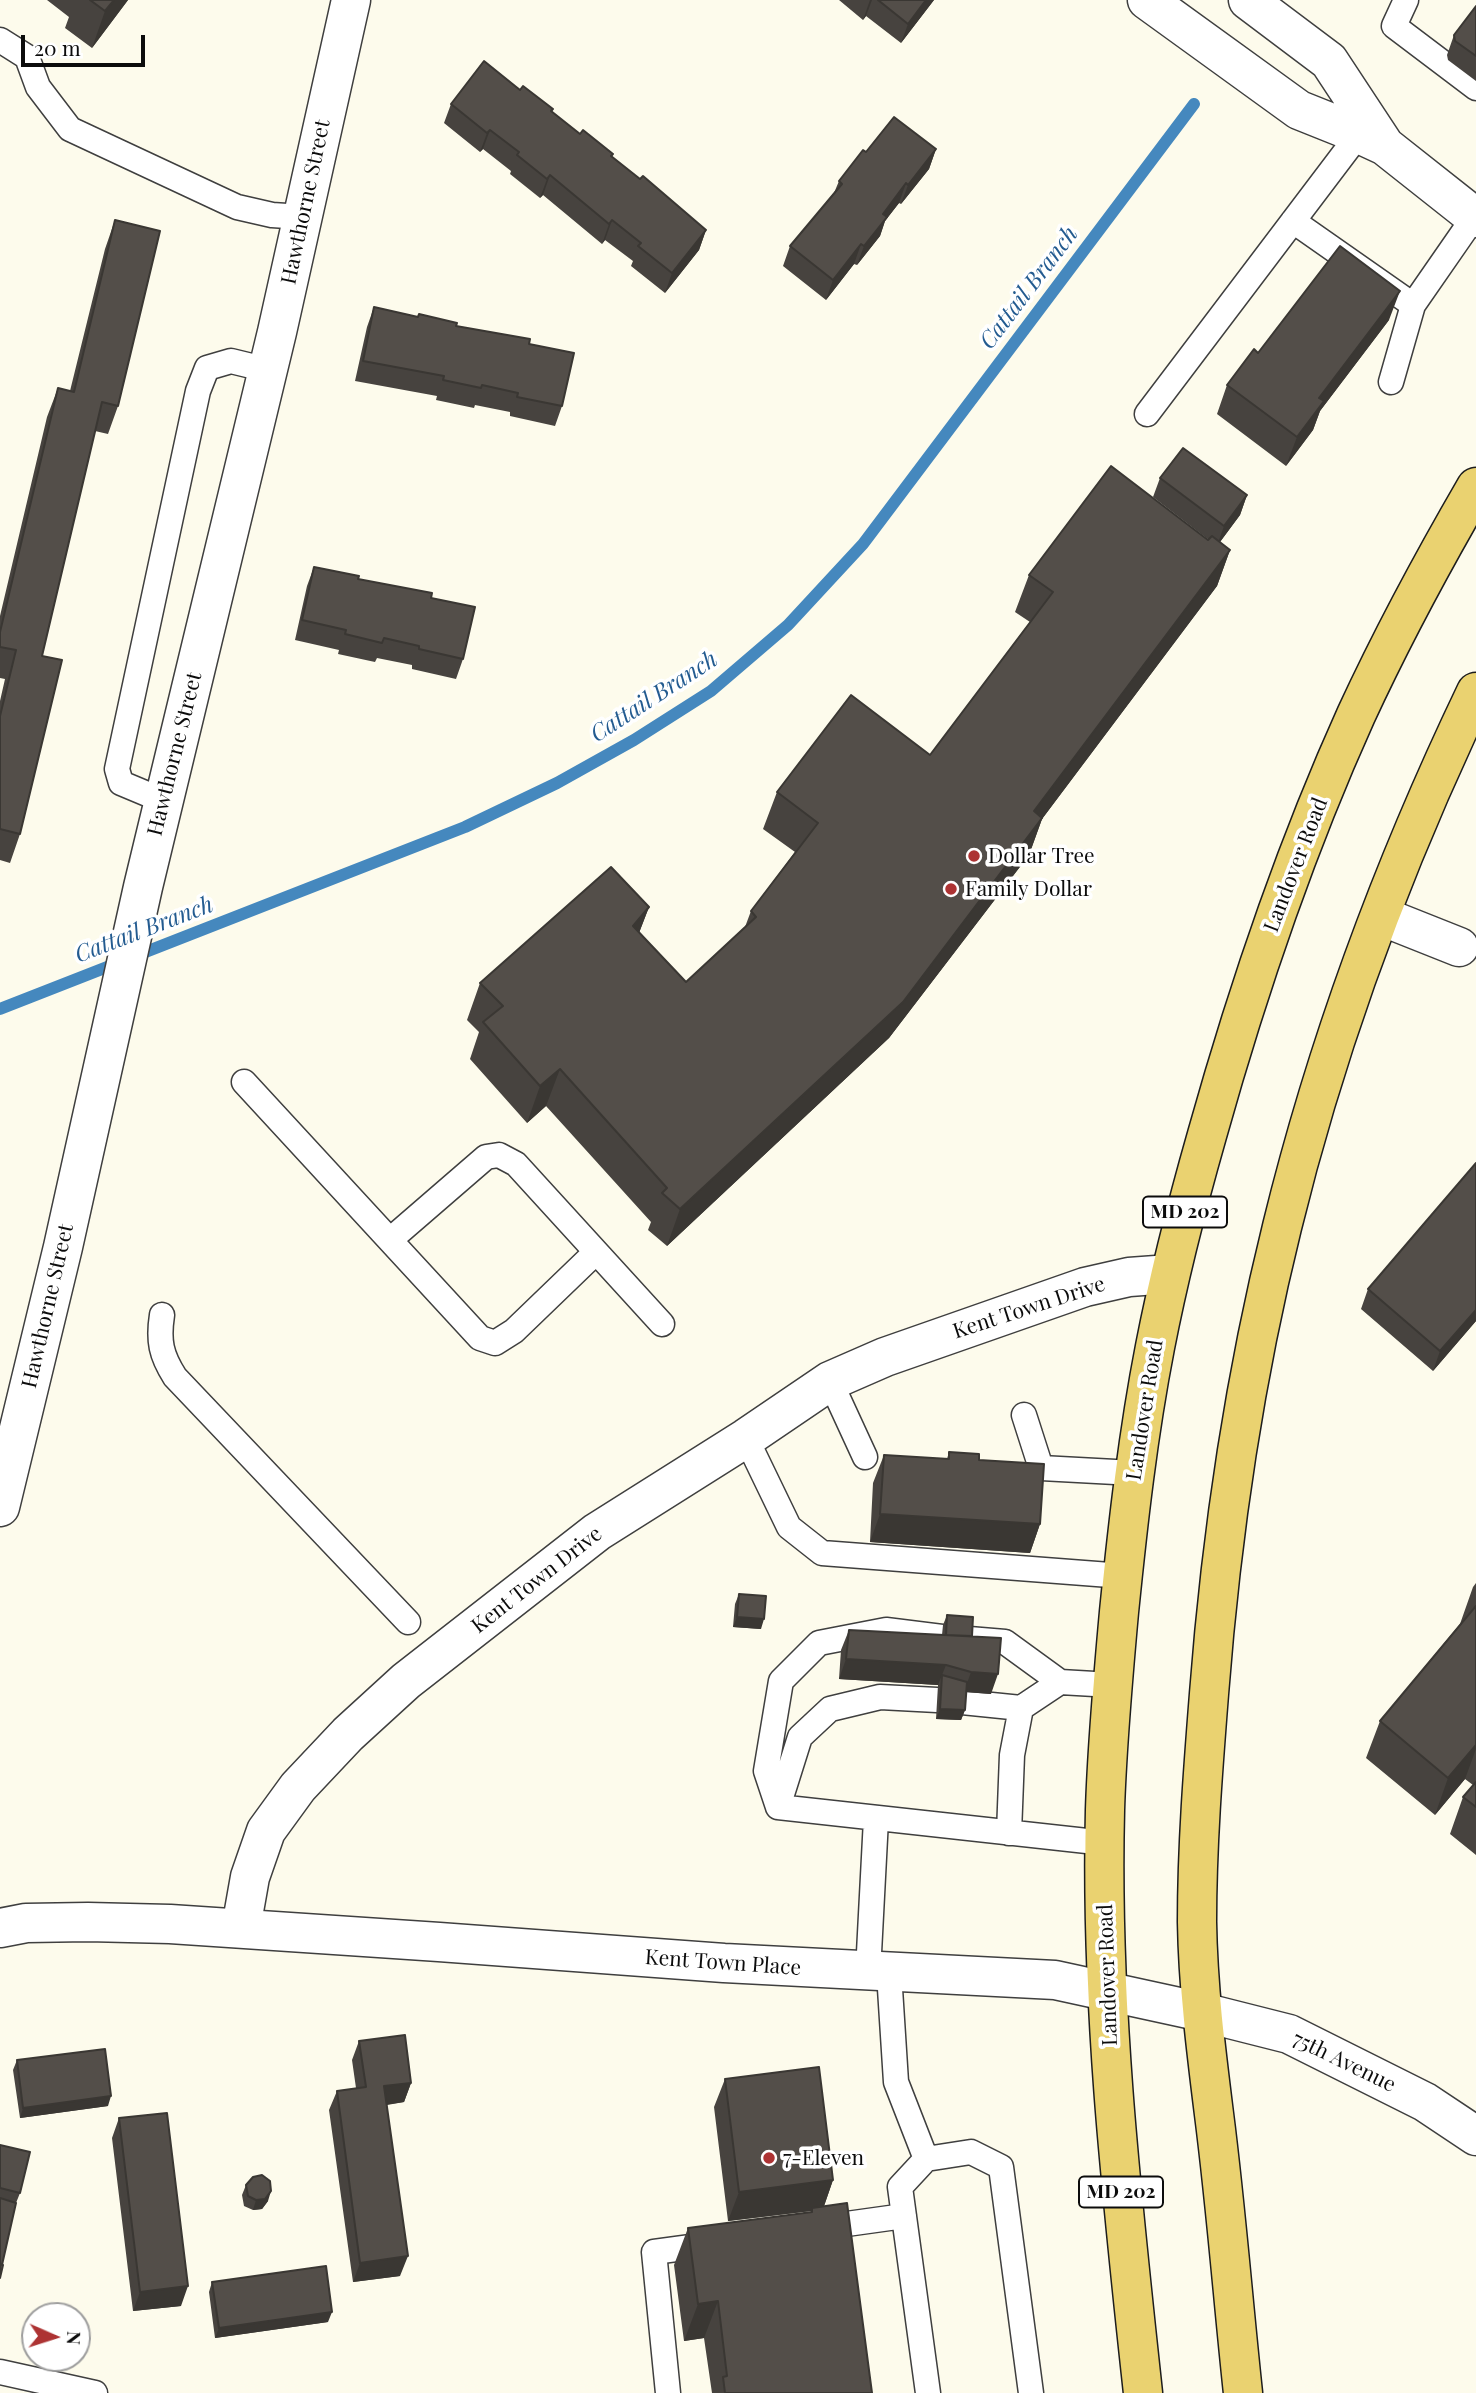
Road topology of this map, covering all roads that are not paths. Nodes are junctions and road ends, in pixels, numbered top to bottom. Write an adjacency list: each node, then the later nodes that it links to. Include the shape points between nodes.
1 (351, 0): 8 (street, Hawthorne Street)
2 (1147, 0): 7 (street, via 1299,110)
3 (1248, 0): 7 (street, via 1329,61)
4 (1406, 0): 6 (lane, via 1394,26)
5 (0, 40): 8 (lane, via 27,57 38,87 71,129 237,207)
6 (1476, 88)
7 (1372, 140): 9 (street); 10 (lane)
8 (302, 217): 12 (street, Hawthorne Street)
9 (1475, 217): 11 (lane)
10 (1293, 221): 11 (lane); 14 (lane)
11 (1413, 305): 13 (lane)
12 (268, 370): 17 (street, Hawthorne Street); 17 (lane, via 231,361 207,368 198,391 117,769 121,783)
13 (1391, 382)
14 (1147, 414)
15 (1476, 486): 23 (main road, Landover Road / MD 202, via 1357,713 1272,926 1184,1213)
16 (1476, 692): 18 (main road)
17 (164, 801): 31 (street, Hawthorne Street)
18 (1381, 916): 19 (street); 49 (main road, via 1339,1030 1282,1225 1238,1445 1204,1750 1197,1923)
19 (1459, 947)
20 (244, 1082): 21 (lane)
21 (390, 1240): 22 (lane, via 486,1157 499,1155 516,1164); 22 (lane, via 480,1338 495,1343 514,1332)
22 (596, 1252): 25 (lane)
23 (1170, 1274): 26 (street, Kent Town Drive, via 1085,1287); 30 (main road, Landover Road / MD 202)
24 (162, 1315): 33 (lane, via 163,1358 175,1377)
25 (662, 1324)
26 (830, 1381): 28 (street, Kent Town Drive); 29 (lane)
27 (1024, 1415): 30 (lane, via 1041,1468)
28 (746, 1438): 32 (lane, via 789,1527 822,1553); 46 (street, Kent Town Drive, via 597,1532 406,1681 348,1734 298,1787 266,1830 250,1877)
29 (865, 1457)
30 (1134, 1473): 32 (main road, Landover Road / MD 202)
31 (0, 1507)
32 (1123, 1576): 37 (main road, Landover Road / MD 202)
33 (408, 1622)
34 (942, 1637): 41 (lane, via 886,1630 819,1643 781,1682 766,1771)
35 (969, 1639): 36 (lane, via 1005,1642)
36 (1060, 1682): 37 (lane); 40 (lane)
37 (1112, 1685): 44 (main road, Landover Road / MD 202)
38 (937, 1700): 41 (lane, via 880,1697 830,1709 800,1737)
39 (962, 1702): 40 (lane)
40 (1021, 1708): 43 (lane, via 1012,1755)
41 (778, 1807): 42 (lane)
42 (877, 1818): 43 (lane); 47 (lane)
43 (1009, 1833): 44 (lane)
44 (1105, 1843): 48 (main road, Landover Road / MD 202)
45 (0, 1928): 46 (street, via 88,1922)
46 (241, 1928): 47 (street, Kent Town Place)
47 (879, 1973): 48 (street, Kent Town Place, via 1055,1980); 51 (lane, via 896,2082)
48 (1107, 1991): 49 (street, Kent Town Place); 60 (main road, Landover Road / MD 202, via 1117,2156)
49 (1202, 2012): 50 (street, 75th Avenue, via 1289,2034 1425,2102); 61 (main road)
50 (1476, 2136)
51 (926, 2159): 52 (lane, via 900,2187); 59 (lane, via 971,2152 1001,2167)
52 (904, 2216): 53 (lane); 58 (lane)
53 (799, 2231)
54 (733, 2241): 57 (lane, via 654,2252)
55 (0, 2372): 56 (lane)
56 (95, 2393)
57 (667, 2393)
58 (928, 2393)
59 (1031, 2393)
60 (1143, 2393)
61 (1243, 2393)

